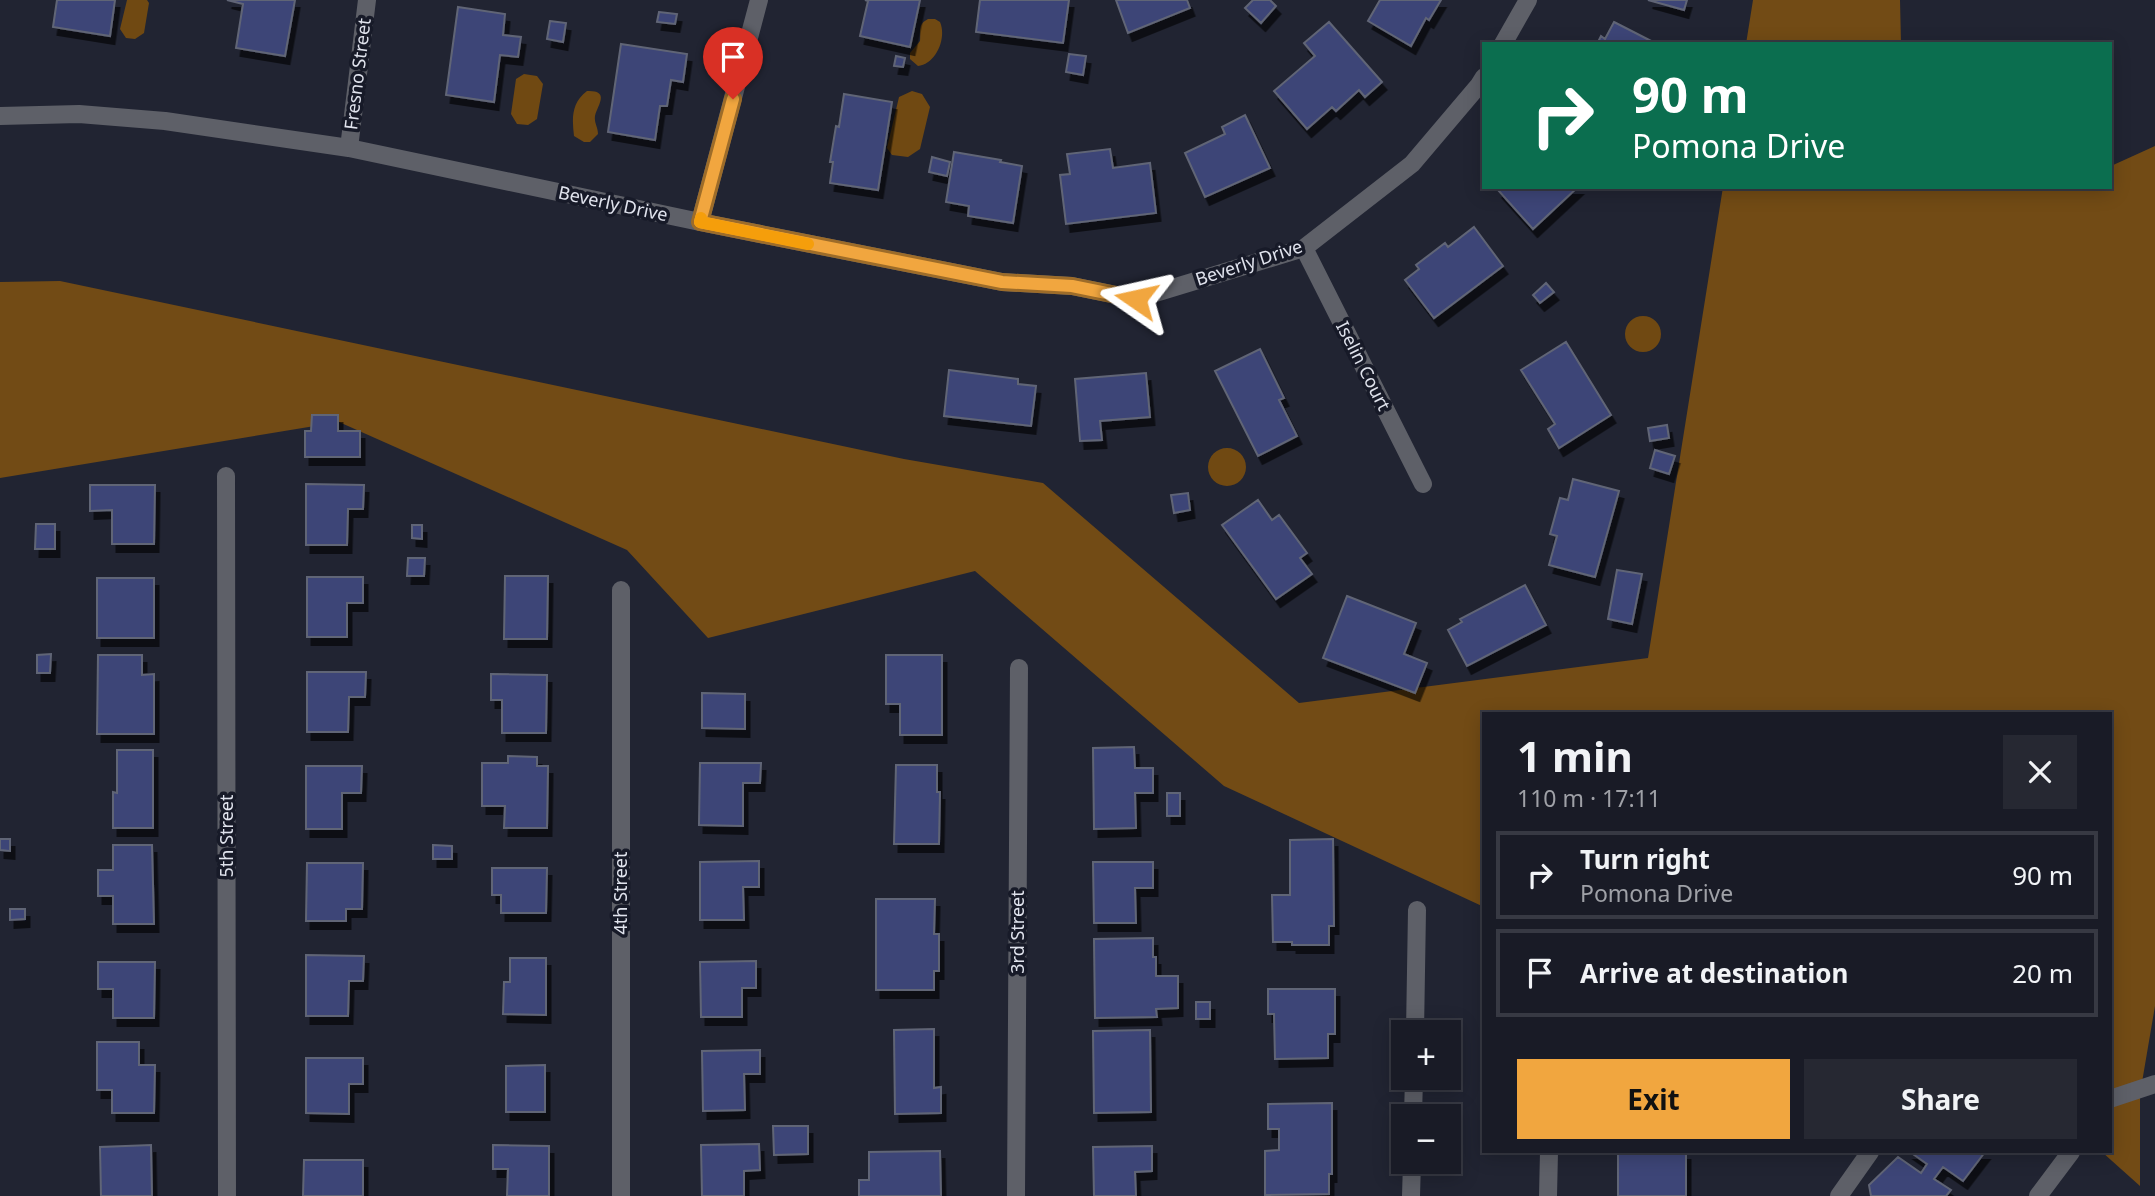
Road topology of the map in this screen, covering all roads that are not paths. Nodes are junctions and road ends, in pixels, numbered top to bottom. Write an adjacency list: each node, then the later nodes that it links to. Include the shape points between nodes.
1 (368, 0): 7 (street, Fresno Street)
2 (759, 0): 8 (street)
3 (1528, 0): 4 (street)
4 (1504, 42)
5 (1482, 80): 9 (street, Beverly Drive, via 1412,164)
6 (0, 116): 7 (street, Beverly Drive, via 79,114 165,121)
7 (349, 148): 8 (street, Beverly Drive)
8 (700, 222): 9 (street, Beverly Drive, via 1002,282 1072,286 1136,299)
9 (1304, 248): 11 (street, Iselin Court)
10 (226, 476): 22 (street, 5th Street)
11 (1423, 484)
12 (621, 590): 23 (street, 4th Street)
13 (1019, 668): 24 (street, 3rd Street)
14 (1417, 910): 15 (street)
15 (1415, 1020)
16 (2155, 1084): 17 (street)
17 (2112, 1098)
18 (1549, 1153): 26 (street)
19 (1869, 1153): 27 (street)
20 (2070, 1153): 28 (street)
21 (1412, 1174): 25 (street)
22 (227, 1196)
23 (621, 1196)
24 (1016, 1196)
25 (1411, 1196)
26 (1548, 1196)
27 (1839, 1196)
28 (2038, 1196)

